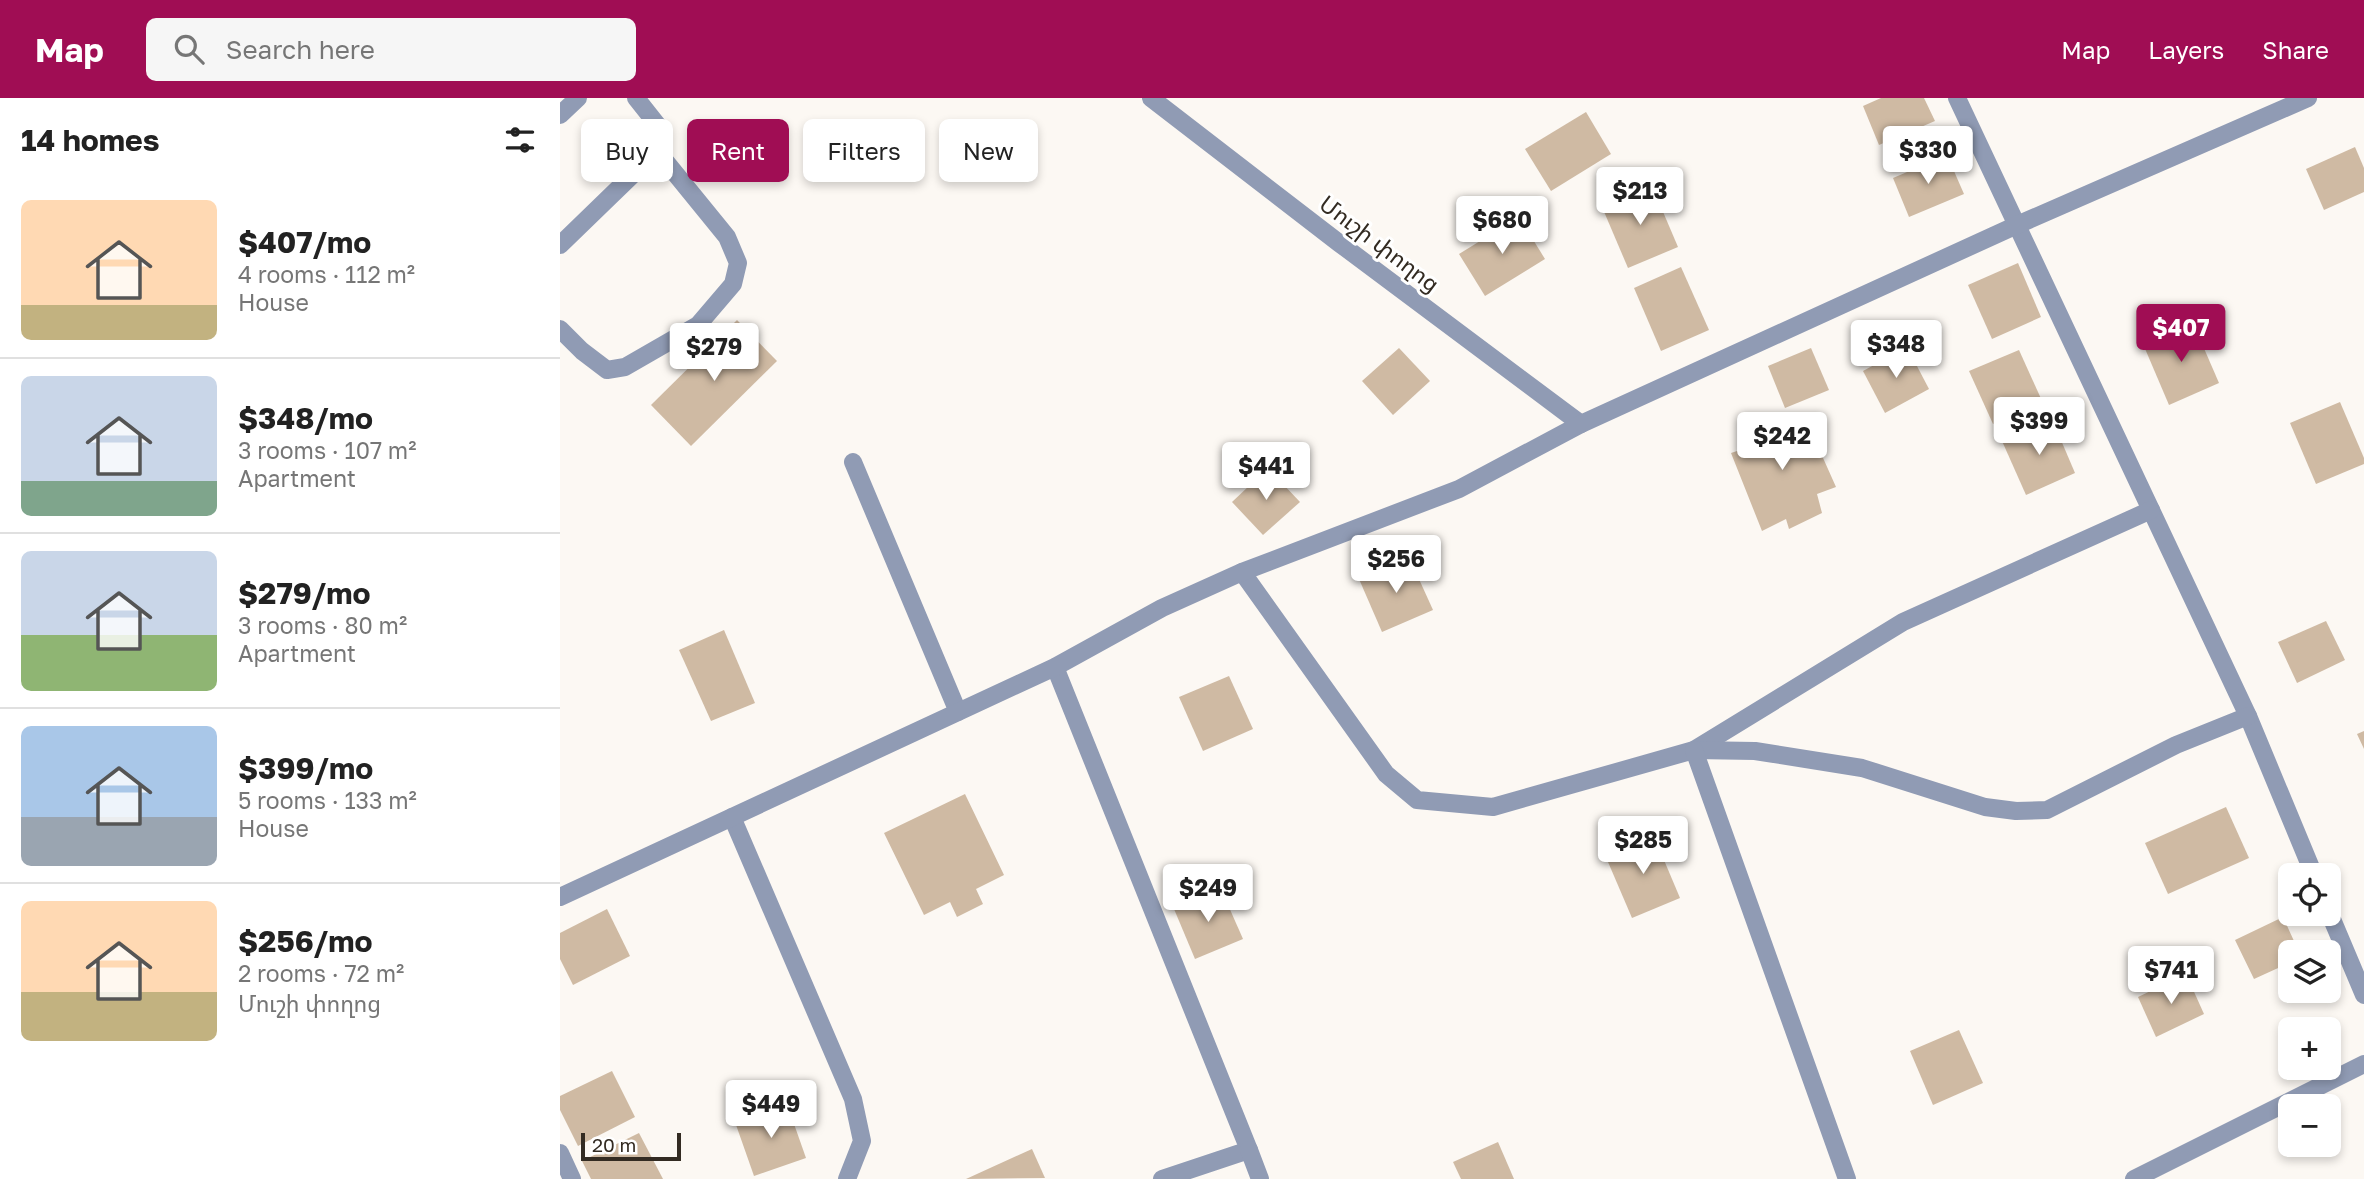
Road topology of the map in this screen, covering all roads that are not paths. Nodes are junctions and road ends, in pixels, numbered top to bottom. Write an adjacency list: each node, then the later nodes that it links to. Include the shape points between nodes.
1 (578, 98): 6 (street)
2 (636, 98): 7 (street)
3 (1152, 98): 13 (street, Մուշի փողոց)
4 (1957, 98): 10 (street)
5 (2308, 98): 10 (street)
6 (560, 115)
7 (653, 119)
8 (673, 171): 12 (street, via 727,237 738,263 733,284 698,325 625,368 607,370)
9 (625, 182): 11 (street)
10 (2017, 225): 13 (street); 15 (street)
11 (560, 246)
12 (560, 328)
13 (1581, 424): 16 (street, via 1459,489)
14 (853, 462): 18 (street)
15 (2151, 510): 19 (street); 20 (street, via 1903,622)
16 (1242, 572): 17 (street, via 1162,608); 20 (street, via 1386,774 1417,800 1493,807)
17 (1055, 667): 18 (street); 27 (street)
18 (958, 712): 21 (street)
19 (2248, 716): 20 (street, via 2176,745 2047,810 1985,807 1862,768 1755,751); 22 (street)
20 (1694, 750): 33 (street)
21 (732, 817): 23 (street); 30 (street, via 853,1099 862,1141)
22 (2309, 863)
23 (560, 897)
24 (2335, 926): 25 (street)
25 (2364, 996)
26 (2364, 1064): 34 (street)
27 (1249, 1150): 31 (street); 32 (street)
28 (560, 1153): 29 (street)
29 (572, 1179)
30 (847, 1179)
31 (1162, 1179)
32 (1260, 1179)
33 (1847, 1179)
34 (2134, 1179)

